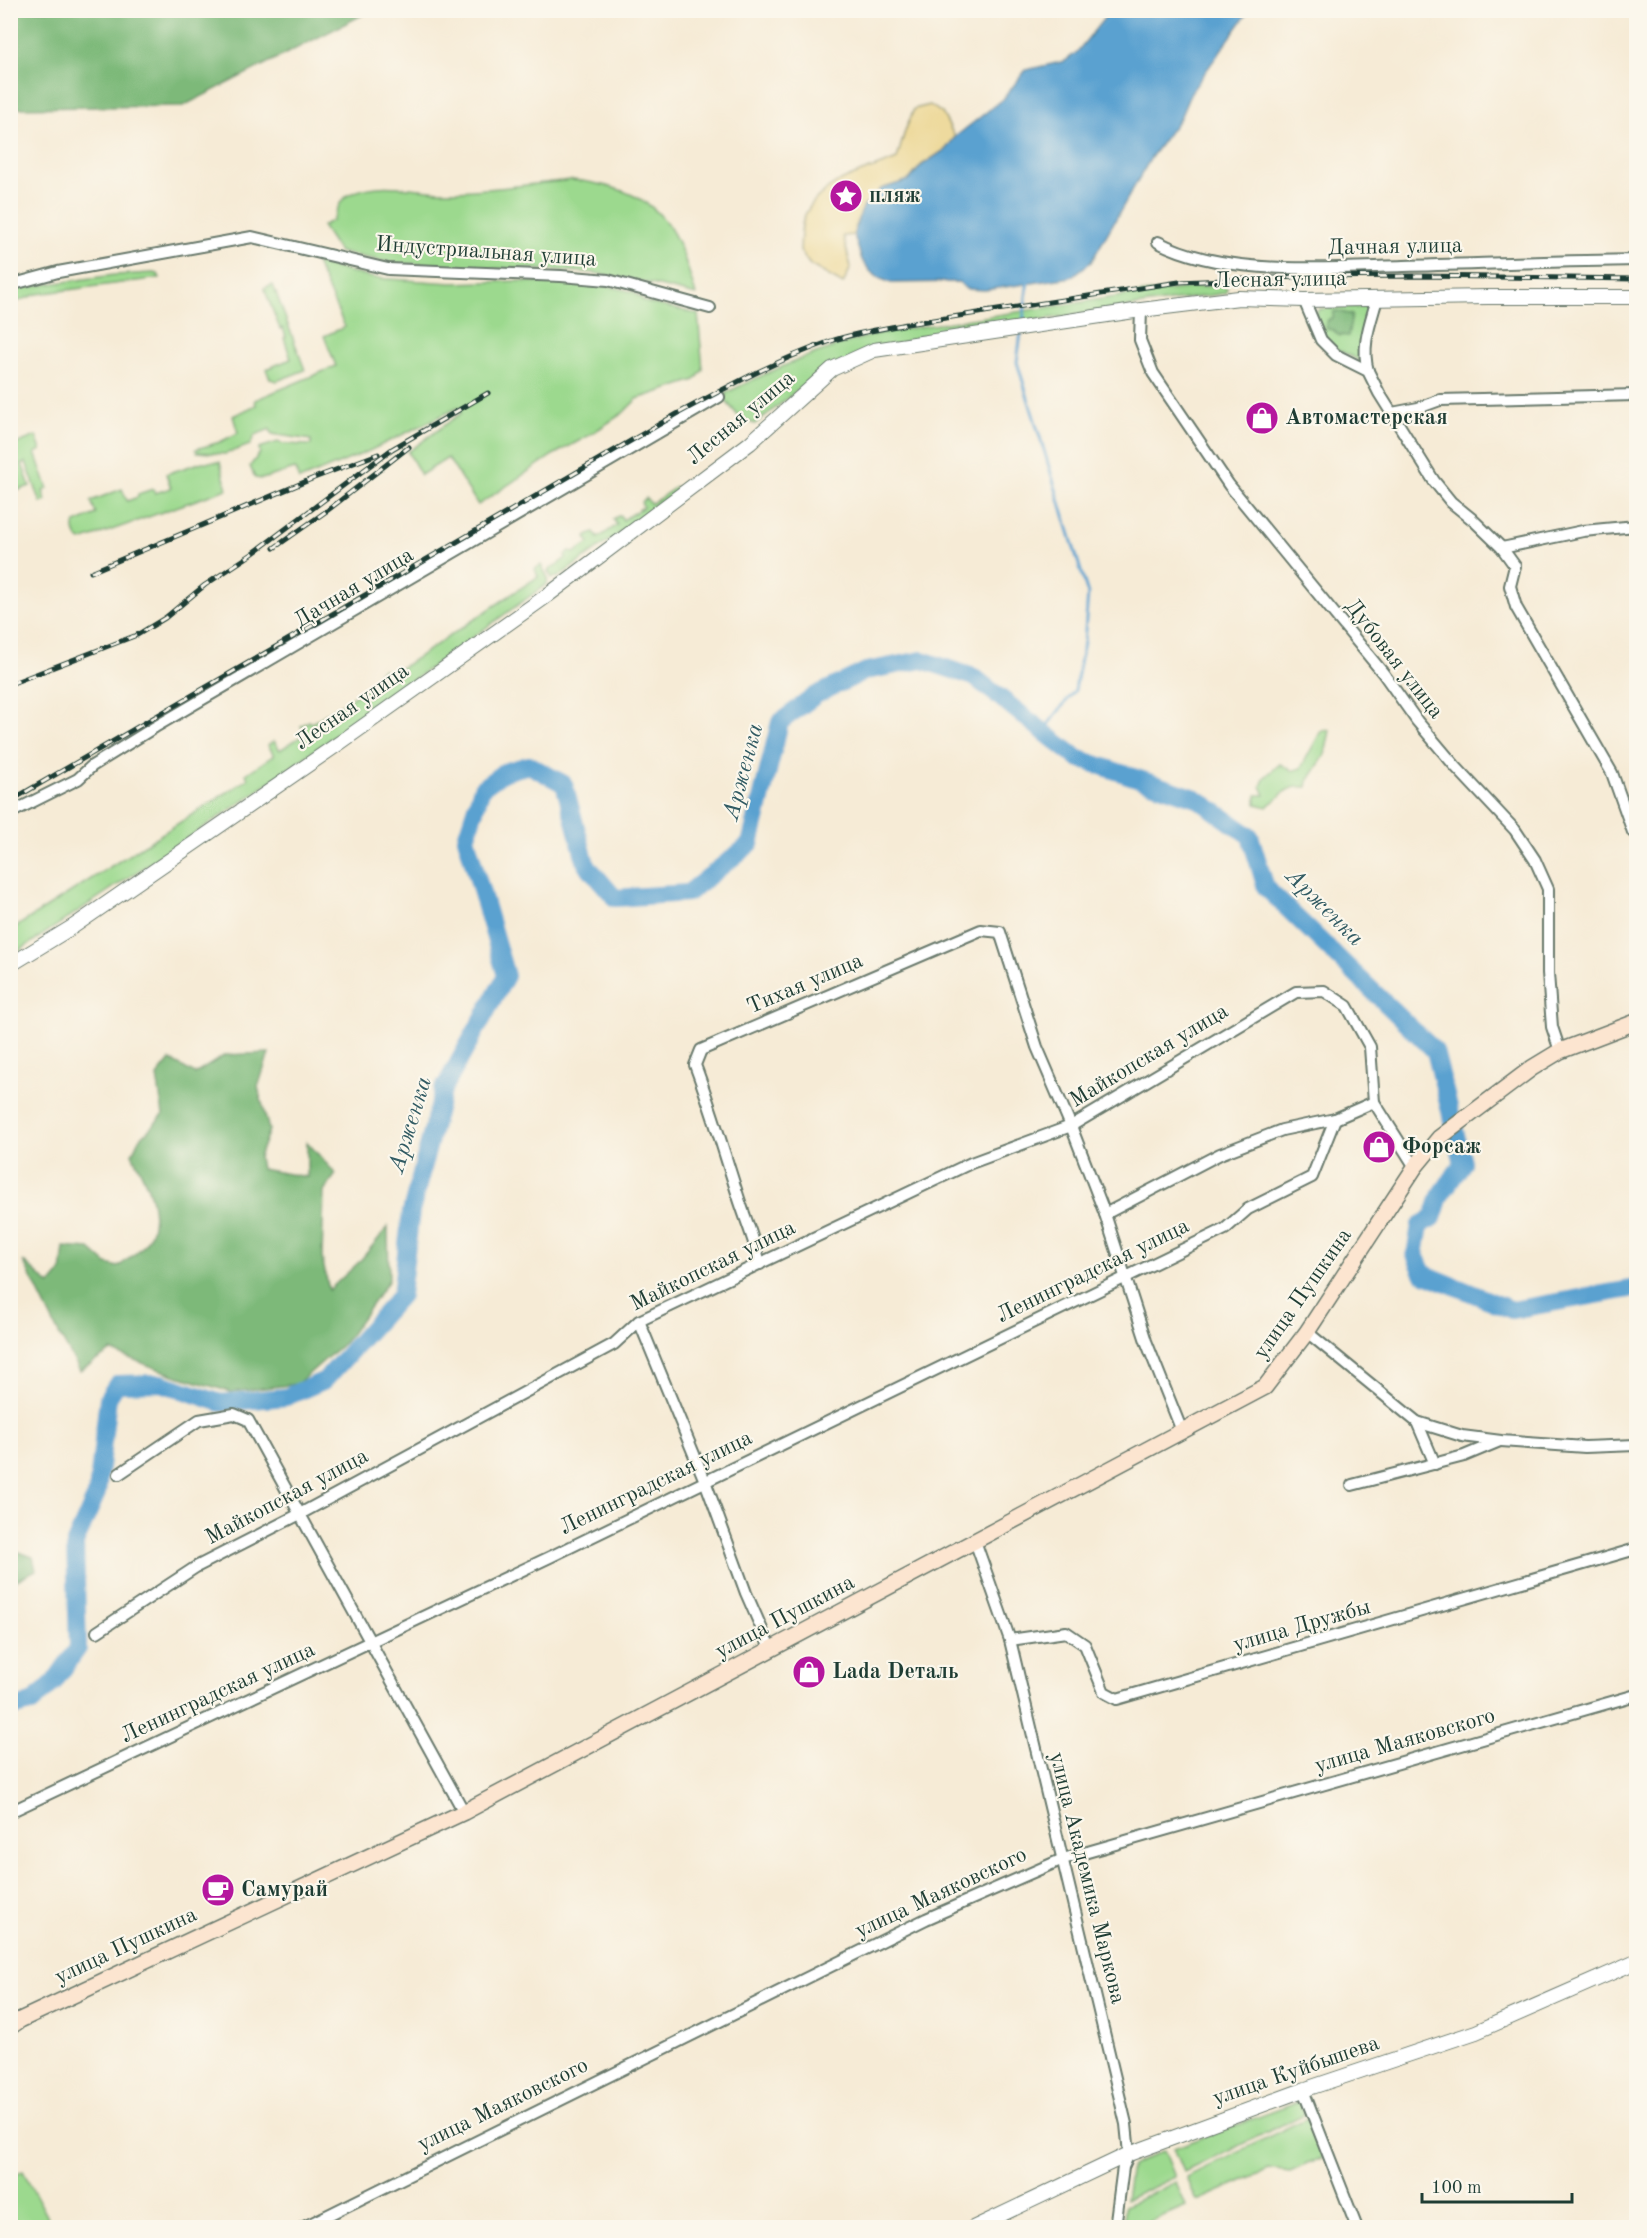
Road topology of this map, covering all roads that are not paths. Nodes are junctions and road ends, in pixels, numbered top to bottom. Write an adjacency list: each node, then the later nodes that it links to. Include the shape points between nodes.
1 (1158, 242): 2 (street, Дачная улица, via 1186,255 1234,265 1323,268)
2 (1636, 260)
3 (10, 285): 7 (street, Индустриальная улица, via 58,272 252,237 388,269 608,280)
4 (1636, 297): 5 (street, Лесная улица)
5 (1377, 299): 6 (street, Лесная улица); 9 (street, via 1365,344)
6 (1304, 300): 8 (street, Лесная улица, via 1239,298); 9 (street, via 1327,347)
7 (711, 308)
8 (1141, 310): 17 (street, Лесная улица, via 874,350 832,369 750,443 548,595 74,926); 19 (street, Дубовая улица, via 1140,340 1153,373 1229,485 1387,678 1417,721 1515,830 1535,860 1548,889 1552,1027)
9 (1368, 371): 12 (street)
10 (1636, 395): 12 (street, via 1440,400)
11 (719, 397): 15 (street, Дачная улица, via 155,726 78,779)
12 (1392, 413): 14 (street, via 1450,502)
13 (1636, 526): 14 (street, via 1583,531)
14 (1502, 548): 16 (street, via 1515,566 1510,586 1516,607 1612,773)
15 (10, 813)
16 (1632, 832)
17 (10, 965)
18 (1636, 1022): 19 (main road, улица Пушкина)
19 (1560, 1051): 23 (main road, улица Пушкина, via 1439,1138)
20 (1374, 1102): 21 (street); 22 (street, Майкопская улица, via 1370,1047 1347,1006 1324,991 1296,992); 23 (street)
21 (1335, 1119): 24 (street, via 1282,1130 1220,1154); 26 (street, Ленинградская улица, via 1312,1177 1248,1209 1225,1229)
22 (1071, 1126): 24 (street); 25 (street, Майкопская улица, via 971,1163); 25 (street, Тихая улица, via 1037,1047 1000,932 981,930 701,1050 694,1065)
23 (1415, 1167): 28 (main road, улица Пушкина)
24 (1105, 1214): 26 (street)
25 (760, 1264): 27 (street, Майкопская улица)
26 (1125, 1277): 30 (street); 35 (street, Ленинградская улица)
27 (639, 1321): 35 (street); 37 (street, Майкопская улица, via 614,1344)
28 (1307, 1332): 29 (street); 30 (main road, улица Пушкина, via 1265,1387)
29 (1417, 1422): 31 (street, via 1462,1436); 33 (street)
30 (1182, 1431): 38 (main road, улица Пушкина)
31 (1501, 1441): 32 (street, via 1585,1447); 33 (street)
32 (1636, 1445)
33 (1435, 1464): 36 (street)
34 (119, 1474): 37 (street, via 199,1420 234,1414 248,1420 255,1431)
35 (705, 1481): 42 (street, Ленинградская улица); 43 (street)
36 (1352, 1485)
37 (298, 1515): 40 (street, Майкопская улица, via 196,1567); 42 (street)
38 (975, 1541): 41 (street, улица Академика Маркова); 43 (main road, улица Пушкина)
39 (1636, 1549): 41 (street, улица Дружбы, via 1117,1699 1104,1692 1085,1645 1066,1632)
40 (97, 1632)
41 (1010, 1640): 47 (street, улица Академика Маркова)
42 (370, 1642): 45 (street, Ленинградская улица); 46 (street)
43 (771, 1650): 46 (main road, улица Пушкина)
44 (1636, 1695): 47 (street, улица Маяковского)
45 (10, 1812)
46 (464, 1812): 49 (main road, улица Пушкина)
47 (1063, 1859): 51 (street, улица Академика Маркова, via 1126,2124); 52 (street, улица Маяковского, via 926,1919)
48 (1636, 1962): 50 (street, улица Куйбышева, via 1476,2032)
49 (10, 2028)
50 (1304, 2090): 51 (street, улица Куйбышева); 55 (street)
51 (1129, 2154): 53 (street, улица Куйбышева); 54 (street, улица Академика Маркова, via 1123,2167)
52 (302, 2228)
53 (973, 2228)
54 (1115, 2228)
55 (1357, 2228)

